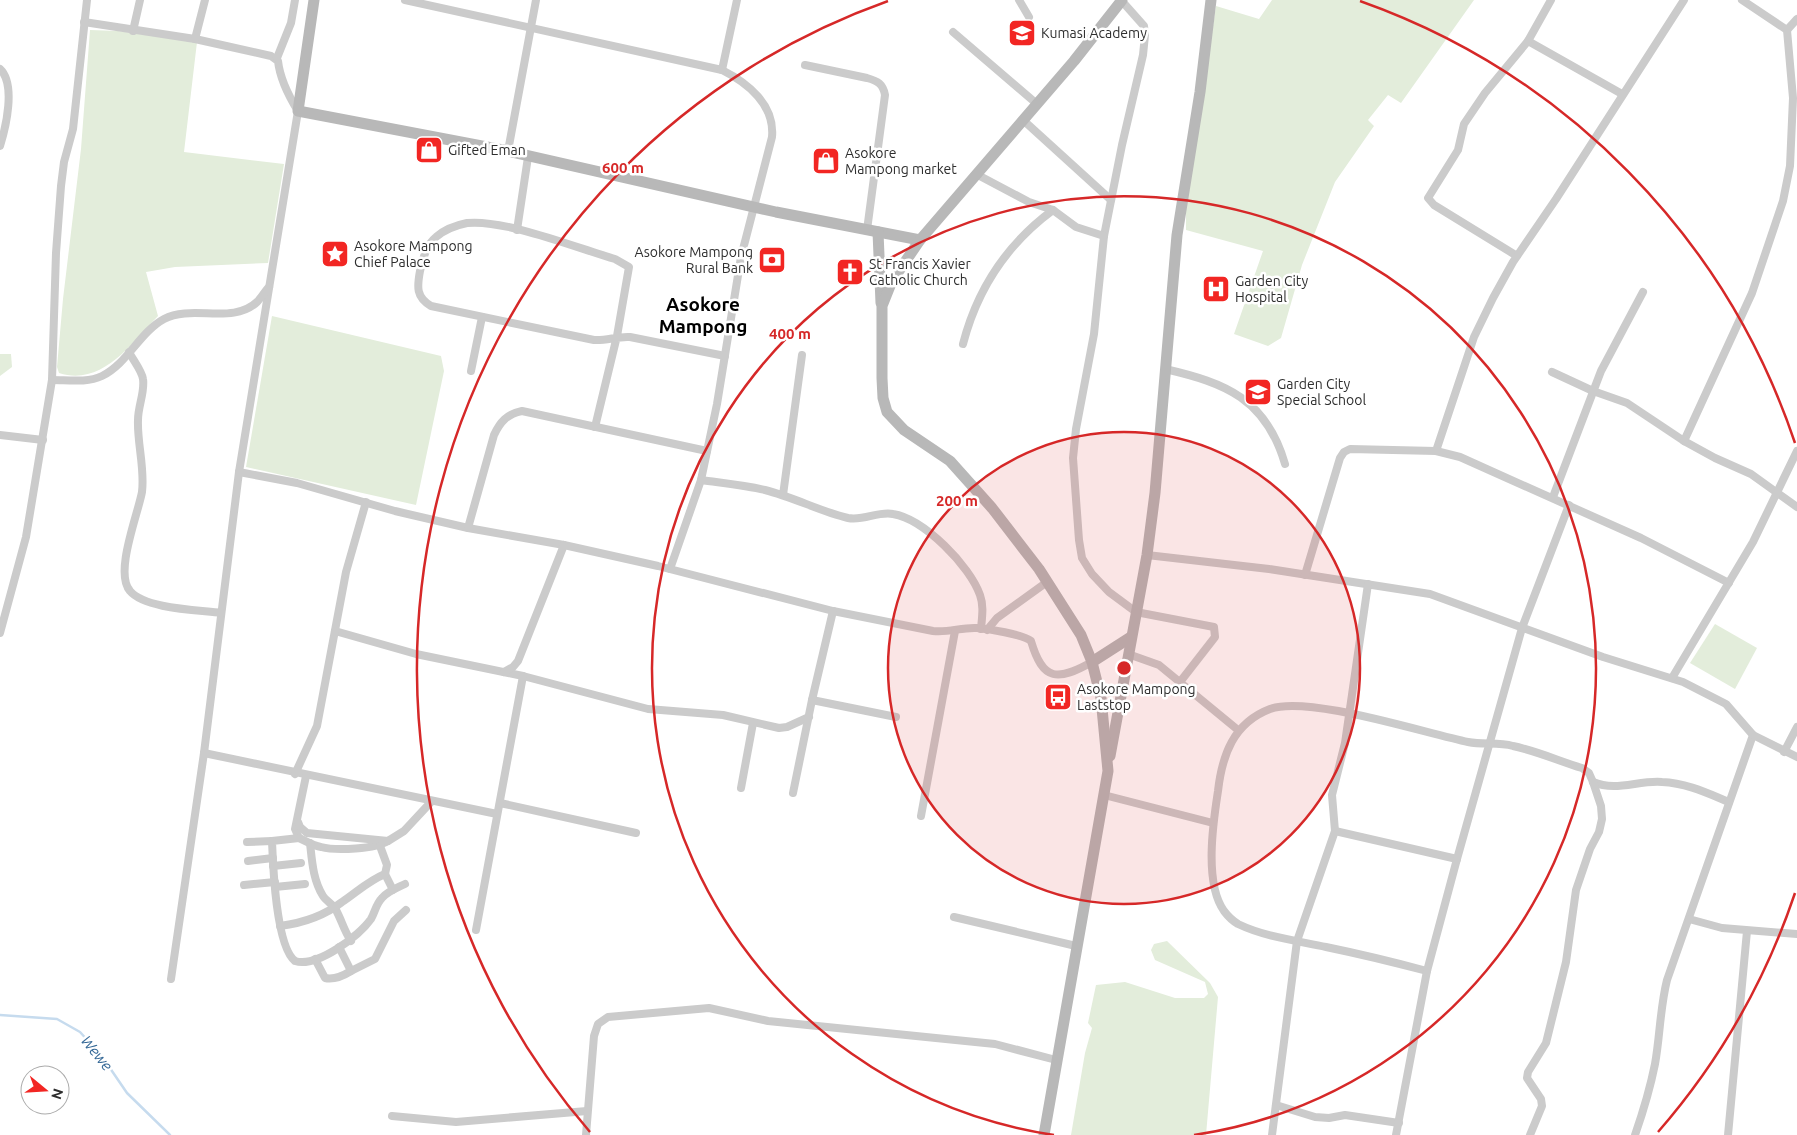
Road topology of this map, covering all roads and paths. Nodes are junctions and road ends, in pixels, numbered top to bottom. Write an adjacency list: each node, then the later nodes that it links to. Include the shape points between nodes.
1 (87, 0): 18 (street)
2 (140, 0): 21 (street)
3 (205, 0): 23 (street)
4 (295, 0): 25 (street, via 289,30)
5 (314, 0): 32 (street)
6 (405, 0): 15 (street)
7 (536, 0): 19 (street)
8 (737, 0): 28 (street)
9 (1019, 0): 16 (street)
10 (1122, 0): 31 (street); 38 (street, via 1144,26 1145,35)
11 (1211, 0): 55 (street, via 1177,235)
12 (1551, 0): 24 (street)
13 (1684, 0): 29 (street)
14 (1742, 0): 20 (street)
15 (423, 2): 19 (street)
16 (1029, 17)
17 (1797, 19): 20 (street)
18 (84, 22): 21 (street); 58 (street, via 73,129 61,186)
19 (530, 29): 28 (street); 35 (street)
20 (1787, 30): 30 (street)
21 (133, 31): 23 (street)
22 (953, 32): 31 (street)
23 (195, 38): 25 (street)
24 (1528, 41): 29 (street); 45 (street, via 1473,110 1461,132 1458,150 1428,198 1434,205)
25 (277, 58): 32 (street, via 288,96)
26 (805, 65): 42 (street, via 868,78 883,86 885,95)
27 (0, 69): 34 (street, via 5,73 8,84 7,121)
28 (722, 70): 39 (street, via 748,85 772,117 772,137)
29 (1622, 94): 45 (street)
30 (1795, 98): 63 (street, via 1790,166 1783,201 1752,293)
31 (1037, 104): 33 (street)
32 (298, 111): 35 (street); 46 (street)
33 (1023, 120): 37 (street); 38 (street)
34 (0, 146)
35 (508, 151): 36 (street)
36 (528, 157): 39 (street); 41 (street)
37 (976, 174): 40 (street, via 1029,202); 44 (street)
38 (1111, 200): 43 (street)
39 (755, 208): 42 (street); 54 (street, via 741,257)
40 (1052, 210): 43 (street, via 1076,228); 51 (street, via 1038,221 988,279 968,323)
41 (517, 230): 49 (street, via 466,223 444,232 428,247 418,283 418,293 423,301 431,306); 50 (street, via 629,267)
42 (873, 231): 44 (street); 48 (street)
43 (1104, 236): 86 (street, via 1096,326 1073,458 1078,540 1082,558 1092,574 1109,592)
44 (920, 240): 48 (street, via 892,281)
45 (1517, 256): 65 (street, via 1474,338)
46 (270, 285): 52 (street, via 257,302 246,309 226,313 182,312 163,319); 68 (street)
47 (1642, 292): 59 (street)
48 (882, 306): 81 (street, via 882,378 887,412 904,430 950,461 992,508)
49 (482, 317): 50 (street, via 594,340); 56 (street)
50 (617, 336): 54 (street); 60 (street)
51 (963, 344)
52 (129, 352): 58 (street, via 102,376 88,380); 87 (street, via 143,377 138,422 142,490 125,565 126,582 130,591 150,603)
53 (802, 355): 71 (street)
54 (725, 356): 64 (street)
55 (1165, 369): 67 (street, via 1206,378 1245,401 1262,416 1272,431); 78 (street)
56 (470, 371)
57 (1552, 372): 59 (street)
58 (52, 380): 62 (street)
59 (1593, 391): 63 (street, via 1627,403); 72 (street)
60 (595, 426): 64 (street); 76 (street, via 522,411 505,418 494,435)
61 (0, 435): 62 (street)
62 (43, 440): 84 (street, via 26,536)
63 (1684, 441): 70 (street, via 1752,474)
64 (707, 451): 69 (street)
65 (1436, 451): 72 (street, via 1486,467); 80 (street, via 1350,449 1344,452)
66 (1797, 451): 70 (street)
67 (1285, 464)
68 (239, 472): 73 (street, via 297,482); 87 (street)
69 (701, 480): 71 (street); 79 (street)
70 (1777, 494): 75 (street); 82 (street)
71 (783, 495): 89 (street, via 848,518 879,513 899,515 932,535 951,552 980,594)
72 (1553, 497): 74 (street)
73 (366, 502): 76 (street); 90 (street, via 346,572)
74 (1570, 505): 82 (street); 88 (street)
75 (1797, 507)
76 (468, 528): 77 (street)
77 (564, 545): 79 (street); 96 (street, via 518,661)
78 (1147, 555): 80 (street); 86 (street)
79 (670, 569): 85 (street)
80 (1305, 575): 83 (street)
81 (1047, 582): 89 (street); 95 (street, via 1081,635)
82 (1729, 583): 98 (street)
83 (1368, 584): 88 (street, via 1430,594); 101 (street)
84 (3, 607): 92 (street)
85 (833, 611): 91 (street, via 933,632); 100 (street)
86 (1136, 612): 93 (street); 99 (street, via 1214,627 1215,637)
87 (221, 613): 110 (street)
88 (1522, 628): 98 (street); 108 (street)
89 (984, 629): 91 (street); 95 (street, via 1028,639 1036,659 1050,673 1060,676 1072,673)
90 (334, 631): 96 (street, via 416,654); 113 (street, via 316,726)
91 (955, 631): 123 (street)
92 (0, 633)
93 (1131, 637): 94 (street); 95 (street)
94 (1128, 654): 99 (street, via 1159,665); 112 (street)
95 (1092, 662): 112 (street, via 1101,698)
96 (504, 672): 97 (street)
97 (523, 676): 104 (street, via 648,709 723,715); 121 (street)
98 (1672, 678): 107 (street, via 1726,704)
99 (1180, 682): 106 (street)
100 (812, 700): 102 (street); 103 (street)
101 (1350, 714): 106 (street, via 1297,706 1270,709); 108 (street); 126 (street, via 1332,794)
102 (808, 717): 104 (street, via 779,728); 117 (street)
103 (896, 717)
104 (753, 723): 116 (street)
105 (1797, 727): 109 (street)
106 (1238, 730): 125 (street, via 1227,750 1220,776)
107 (1753, 735): 109 (street); 120 (street)
108 (1489, 744): 115 (street, via 1514,746 1582,768); 135 (street)
109 (1784, 752): 111 (street)
110 (204, 753): 113 (street); 160 (street)
111 (1797, 757)
112 (1108, 770): 118 (street)
113 (295, 774): 114 (street)
114 (306, 776): 119 (street); 124 (street)
115 (1593, 782): 120 (street, via 1604,787 1638,782 1673,783); 170 (street, via 1602,819 1576,890 1566,962 1546,1044 1528,1072 1527,1078 1542,1106)
116 (741, 788)
117 (794, 793)
118 (1104, 795): 125 (street); 155 (street)
119 (431, 802): 122 (street); 130 (street, via 404,831)
120 (1729, 802): 148 (street)
121 (500, 803): 122 (street); 127 (street)
122 (497, 814): 150 (street)
123 (921, 816)
124 (298, 822): 128 (street, via 295,829); 133 (street, via 307,833)
125 (1213, 823): 154 (street, via 1216,896 1224,912 1237,923)
126 (1335, 831): 135 (street); 154 (street)
127 (636, 833)
128 (299, 838): 129 (street); 132 (street)
129 (272, 841): 131 (street); 137 (street)
130 (388, 841): 133 (street); 134 (street)
131 (247, 842)
132 (310, 843): 133 (street, via 325,848); 145 (street, via 318,886)
133 (358, 843): 134 (street)
134 (380, 846): 139 (street, via 387,865)
135 (1457, 859): 158 (street)
136 (248, 861): 137 (street)
137 (273, 862): 138 (street); 143 (street)
138 (301, 863)
139 (385, 874): 144 (street); 145 (street, via 359,888)
140 (305, 884): 143 (street)
141 (405, 884): 144 (street)
142 (244, 885): 143 (street)
143 (275, 885): 149 (street)
144 (392, 890): 153 (street, via 378,902 371,918)
145 (334, 908): 149 (street, via 303,923); 153 (street, via 342,929)
146 (406, 910): 159 (street, via 392,925 375,959)
147 (954, 917): 155 (street)
148 (1689, 919): 151 (street); 171 (street, via 1667,980 1655,1063)
149 (280, 926): 157 (street, via 292,959 299,963)
150 (476, 930)
151 (1747, 931): 152 (street); 172 (street)
152 (1797, 934)
153 (352, 941): 156 (street)
154 (1296, 941): 158 (street); 162 (street)
155 (1076, 946): 161 (street)
156 (339, 948): 157 (street); 159 (street)
157 (316, 959): 159 (street, via 325,978 333,979)
158 (1427, 970): 165 (street)
159 (351, 971)
160 (171, 979)
161 (1056, 1060): 163 (street, via 966,1040 768,1020 709,1008 687,1008 608,1017 598,1024 590,1067); 167 (street)
162 (1276, 1104): 165 (street, via 1315,1117 1345,1115); 168 (street)
163 (587, 1111): 164 (street, via 456,1122); 166 (street)
164 (392, 1116)
165 (1399, 1123): 169 (street)
166 (586, 1135)
167 (1044, 1135)
168 (1272, 1135)
169 (1396, 1135)
170 (1530, 1135)
171 (1635, 1135)
172 (1728, 1135)

